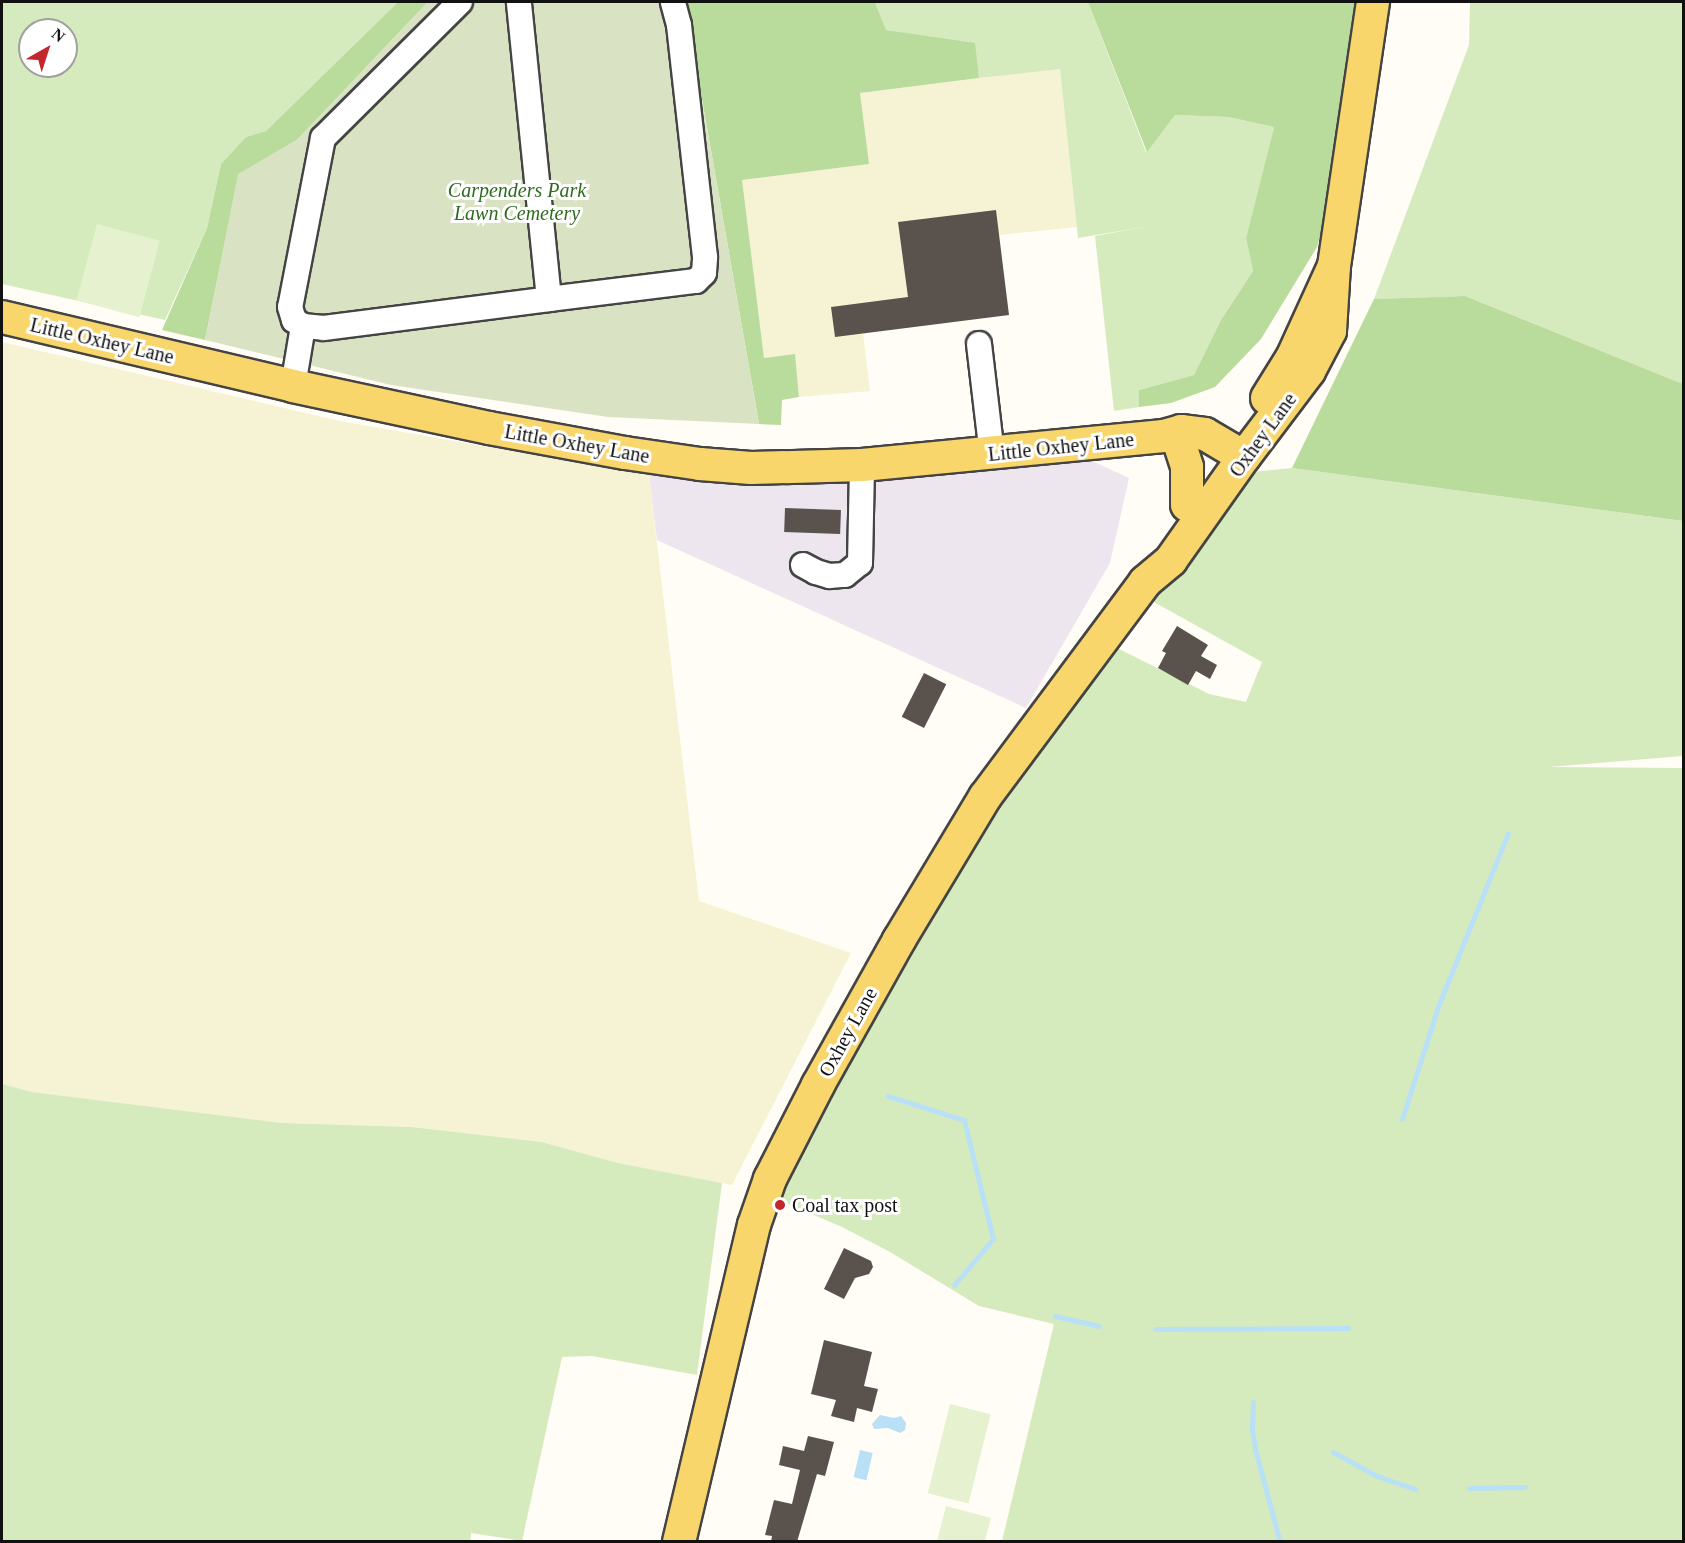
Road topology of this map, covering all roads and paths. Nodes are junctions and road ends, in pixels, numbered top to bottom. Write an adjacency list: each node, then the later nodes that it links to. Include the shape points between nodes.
1 (460, 2): 7 (lane, via 323,138 290,307 294,320)
2 (519, 2): 5 (lane)
3 (673, 2): 5 (lane, via 684,71 704,273 696,281)
4 (1373, 2): 12 (main road, Oxhey Lane, via 1334,266 1293,356)
5 (549, 298): 7 (lane, via 324,328)
6 (2, 317): 9 (main road, Little Oxhey Lane)
7 (303, 326): 9 (lane)
8 (979, 344): 11 (lane)
9 (293, 386): 13 (main road, Little Oxhey Lane, via 489,428 647,456 751,468)
10 (1172, 440): 11 (main road, Little Oxhey Lane); 12 (main road, Little Oxhey Lane); 14 (main road, via 1187,467)
11 (992, 454): 13 (main road, Little Oxhey Lane)
12 (1233, 460): 14 (main road, Oxhey Lane); 16 (main road, Oxhey Lane, via 1171,560)
13 (862, 465): 15 (lane, via 860,563 845,575 830,576)
14 (1187, 506): 16 (main road, Oxhey Lane, via 1155,547)
15 (803, 565)
16 (1145, 582): 17 (main road, Oxhey Lane, via 985,797 818,1085 770,1179 754,1225)
17 (679, 1542)

